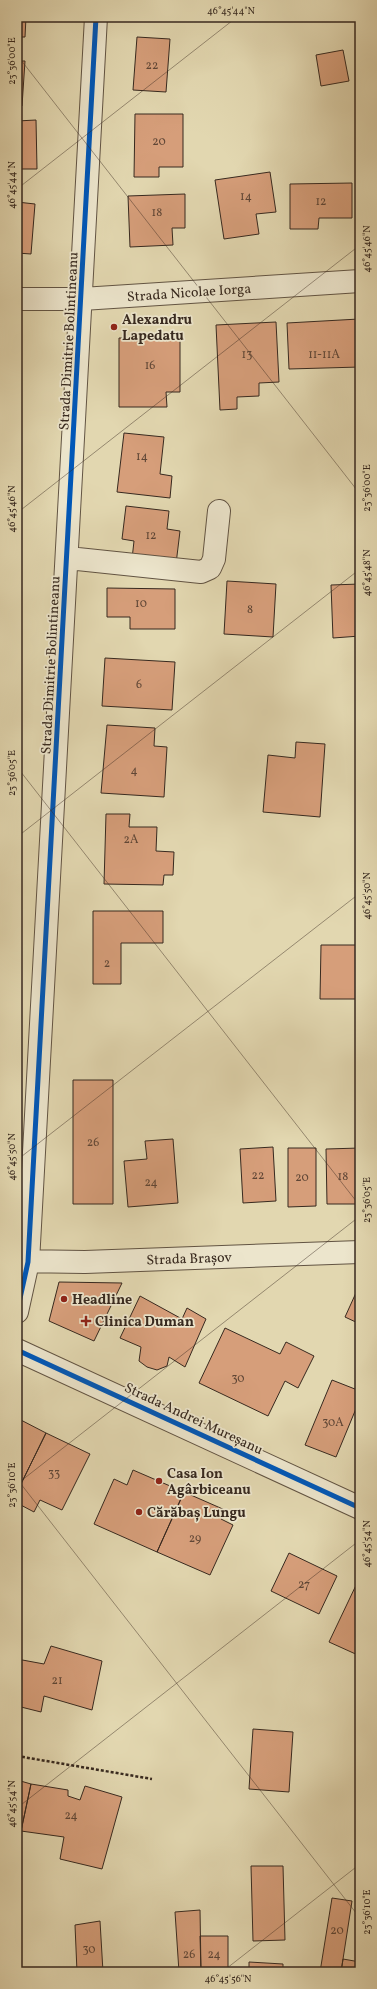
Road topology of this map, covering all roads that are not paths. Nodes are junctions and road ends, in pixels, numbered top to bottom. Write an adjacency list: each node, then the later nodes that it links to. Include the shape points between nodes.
1 (96, 17): 4 (street, Strada Dimitrie Bolintineanu)
2 (360, 282): 4 (street, Strada Nicolae Iorga)
3 (17, 299): 4 (street, Strada Nicolae Iorga)
4 (82, 299): 6 (street, Strada Dimitrie Bolintineanu)
5 (219, 511): 6 (street, via 214,559 210,568 201,572)
6 (68, 558): 8 (street, Strada Dimitrie Bolintineanu)
7 (360, 1252): 8 (street, Strada Brașov)
8 (22, 1262): 9 (street, Strada Dimitrie Bolintineanu)
9 (17, 1312)
10 (17, 1350): 11 (street, Strada Andrei Mureșanu)
11 (360, 1508)

